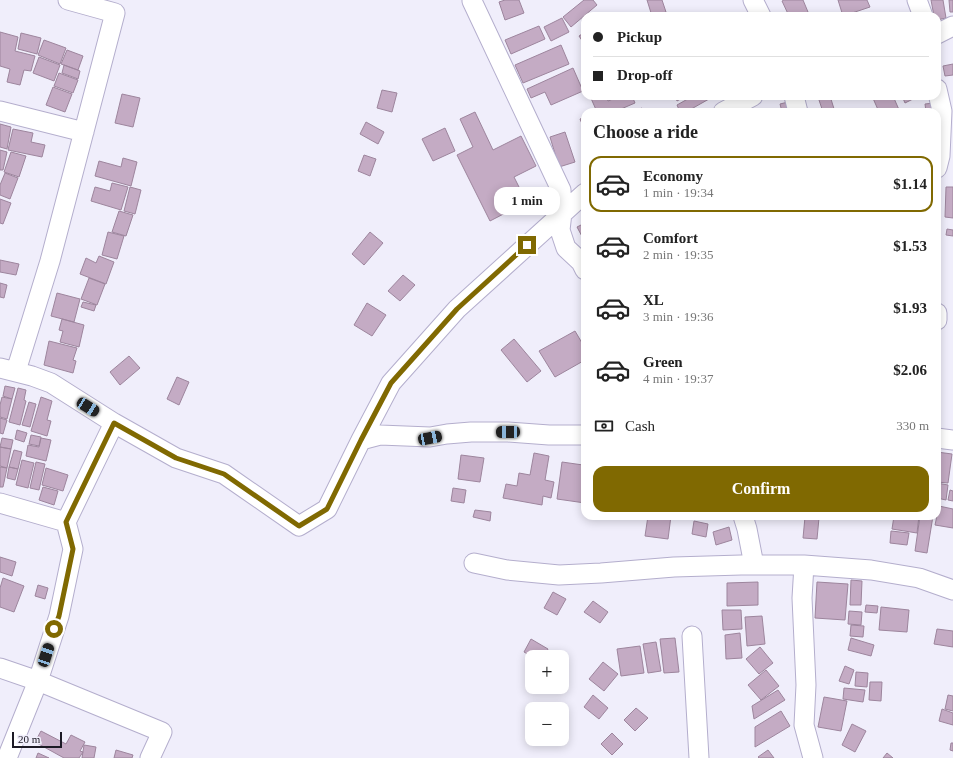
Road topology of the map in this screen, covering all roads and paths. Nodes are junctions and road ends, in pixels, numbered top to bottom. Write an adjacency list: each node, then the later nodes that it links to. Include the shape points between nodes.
1 (68, 0): 13 (street, via 116,13)
2 (753, 0): 5 (street)
3 (917, 0): 6 (street)
4 (472, 1): 16 (street, via 561,190)
5 (758, 12)
6 (922, 12)
7 (953, 26): 8 (street)
8 (941, 32)
9 (746, 100): 11 (street)
10 (940, 100): 14 (street, via 942,111)
11 (731, 108)
12 (0, 111): 13 (street)
13 (84, 132): 18 (street, via 50,261)
14 (941, 134)
15 (581, 196): 16 (street)
16 (562, 213): 17 (street, via 560,230 566,248); 22 (street, via 457,309 391,383)
17 (581, 262)
18 (8, 370): 19 (street, via 51,383)
19 (114, 423): 22 (street, via 176,458 224,474 299,526 327,509); 26 (street)
20 (581, 435): 22 (street, via 471,432 430,438 380,435)
21 (941, 438): 23 (street)
22 (361, 440)
23 (953, 440)
24 (0, 503): 26 (street)
25 (745, 520): 28 (street)
26 (66, 522): 33 (street, via 73,549 59,616)
27 (474, 563): 28 (street, via 507,570 559,575 674,567)
28 (754, 565): 29 (street)
29 (804, 565): 30 (street, via 871,570 919,578); 37 (street, via 804,725)
30 (953, 590)
31 (692, 636): 36 (street)
32 (0, 668): 33 (street)
33 (38, 681): 34 (street); 35 (street, via 162,732)
34 (7, 758)
35 (150, 758)
36 (698, 758)
37 (813, 758)

